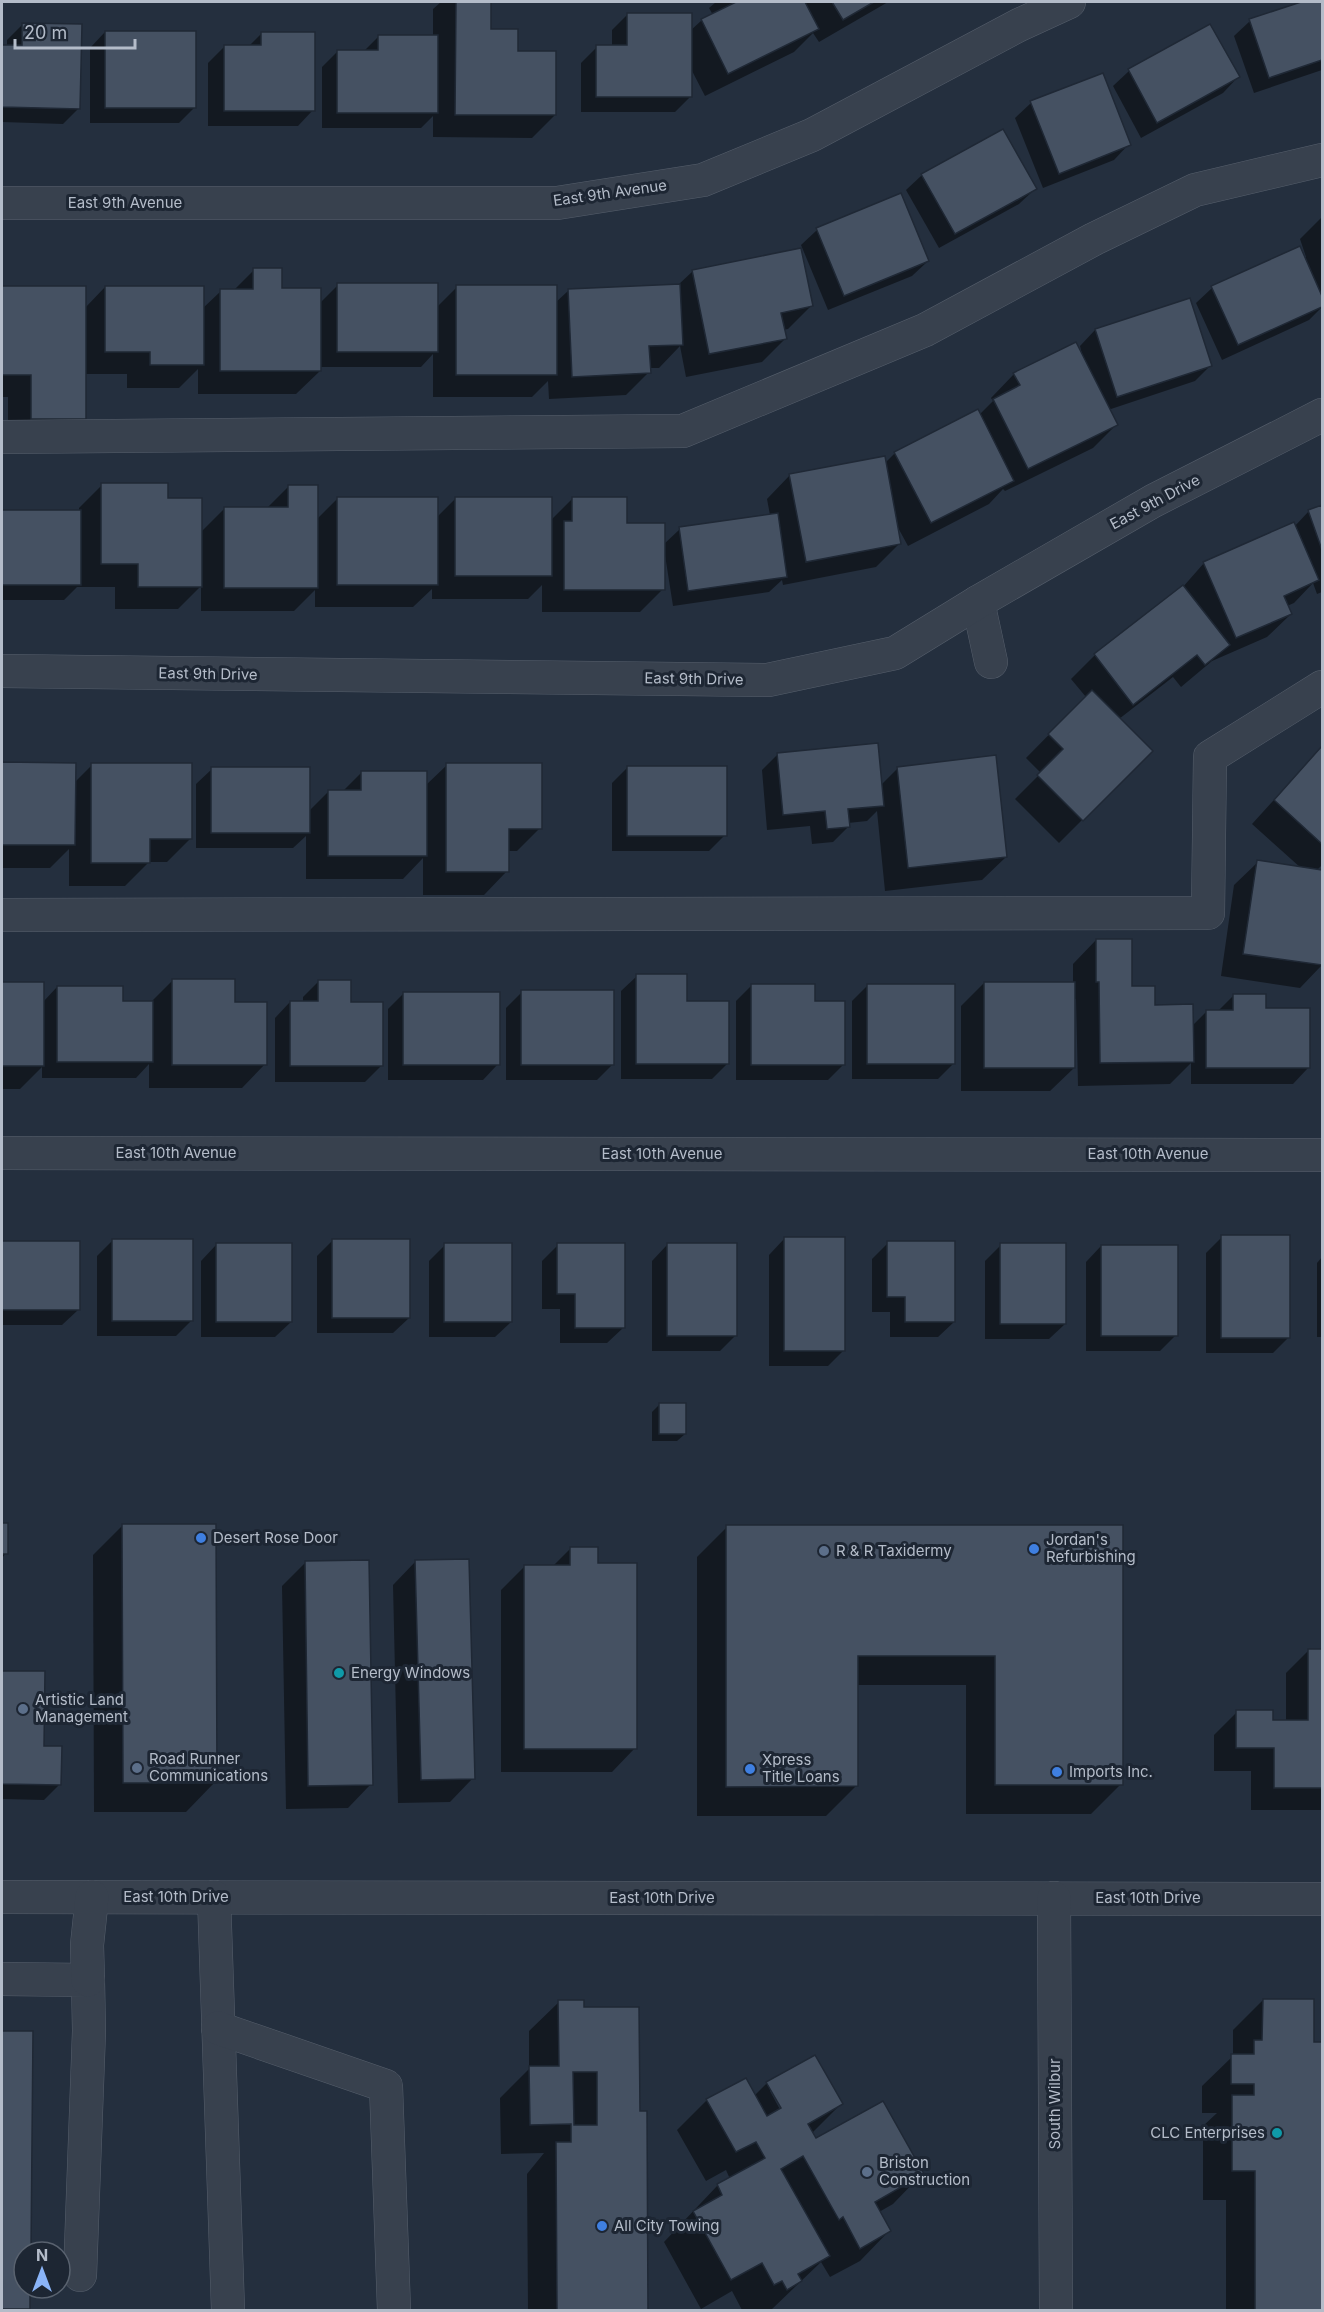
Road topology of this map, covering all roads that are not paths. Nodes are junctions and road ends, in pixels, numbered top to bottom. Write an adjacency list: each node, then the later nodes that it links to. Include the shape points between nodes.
1 (1069, 2): 3 (street, East 9th Avenue, via 812,135 703,180 557,203)
2 (1323, 160): 5 (street, via 1196,190 1094,239 925,330 683,431)
3 (2, 203)
4 (1323, 415): 6 (street, East 9th Drive, via 1154,501)
5 (2, 437)
6 (978, 602): 7 (street); 8 (street, East 9th Drive, via 895,653 768,680)
7 (991, 662)
8 (2, 671)
9 (1323, 687): 10 (street, via 1209,757 1208,913)
10 (2, 915)
11 (2, 1153): 12 (street, East 10th Avenue)
12 (1323, 1155)
13 (2, 1897): 14 (street, East 10th Drive)
14 (92, 1897): 15 (street, East 10th Drive); 19 (street)
15 (214, 1897): 16 (street, East 10th Drive); 20 (street)
16 (1054, 1898): 17 (street, East 10th Drive); 24 (street, South Wilbur)
17 (1323, 1899)
18 (2, 1979): 19 (street)
19 (88, 1980): 21 (street)
20 (218, 2028): 22 (street); 23 (street, via 386,2086)
21 (80, 2275)
22 (228, 2310)
23 (394, 2310)
24 (1056, 2310)

